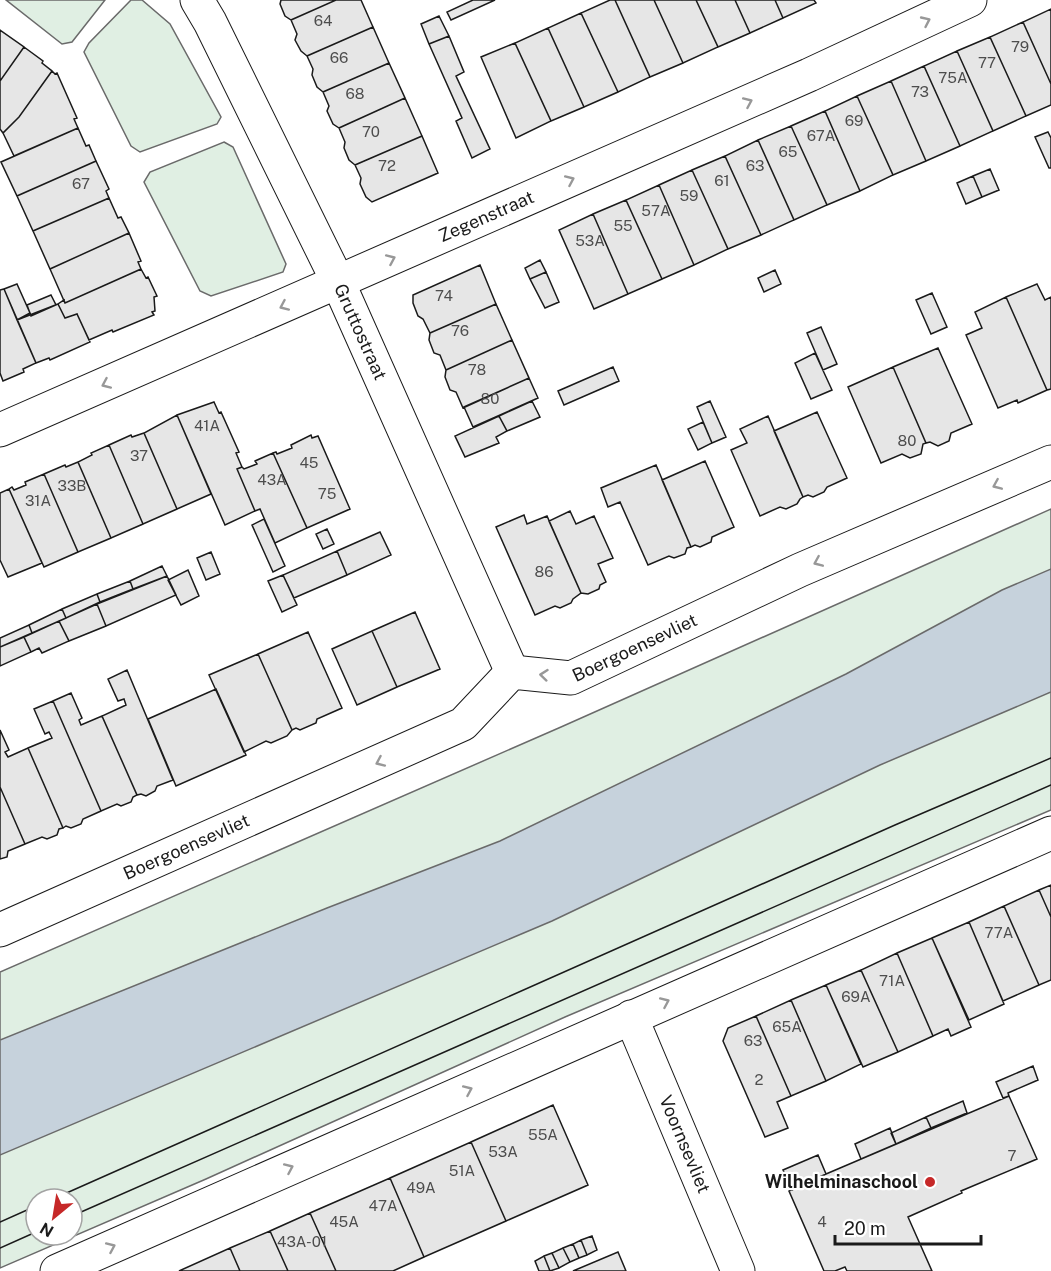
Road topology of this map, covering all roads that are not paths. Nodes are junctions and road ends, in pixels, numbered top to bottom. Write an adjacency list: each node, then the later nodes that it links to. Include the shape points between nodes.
1 (197, 0): 3 (street, Gruttostraat)
2 (970, 0): 3 (street, Zegenstraat, one-way to 2)
3 (338, 282): 4 (street, Zegenstraat, one-way to 4); 6 (street, Gruttostraat)
4 (0, 430)
5 (1051, 462): 6 (street, Boergoensevliet, one-way to 6, via 800,570 571,678)
6 (512, 672): 8 (street, Boergoensevliet, one-way to 8, via 463,724)
7 (1051, 833): 9 (street, one-way to 7)
8 (0, 930)
9 (631, 1017): 10 (street, one-way to 9); 11 (street, Voornsevliet)
10 (57, 1271)
11 (738, 1271)

